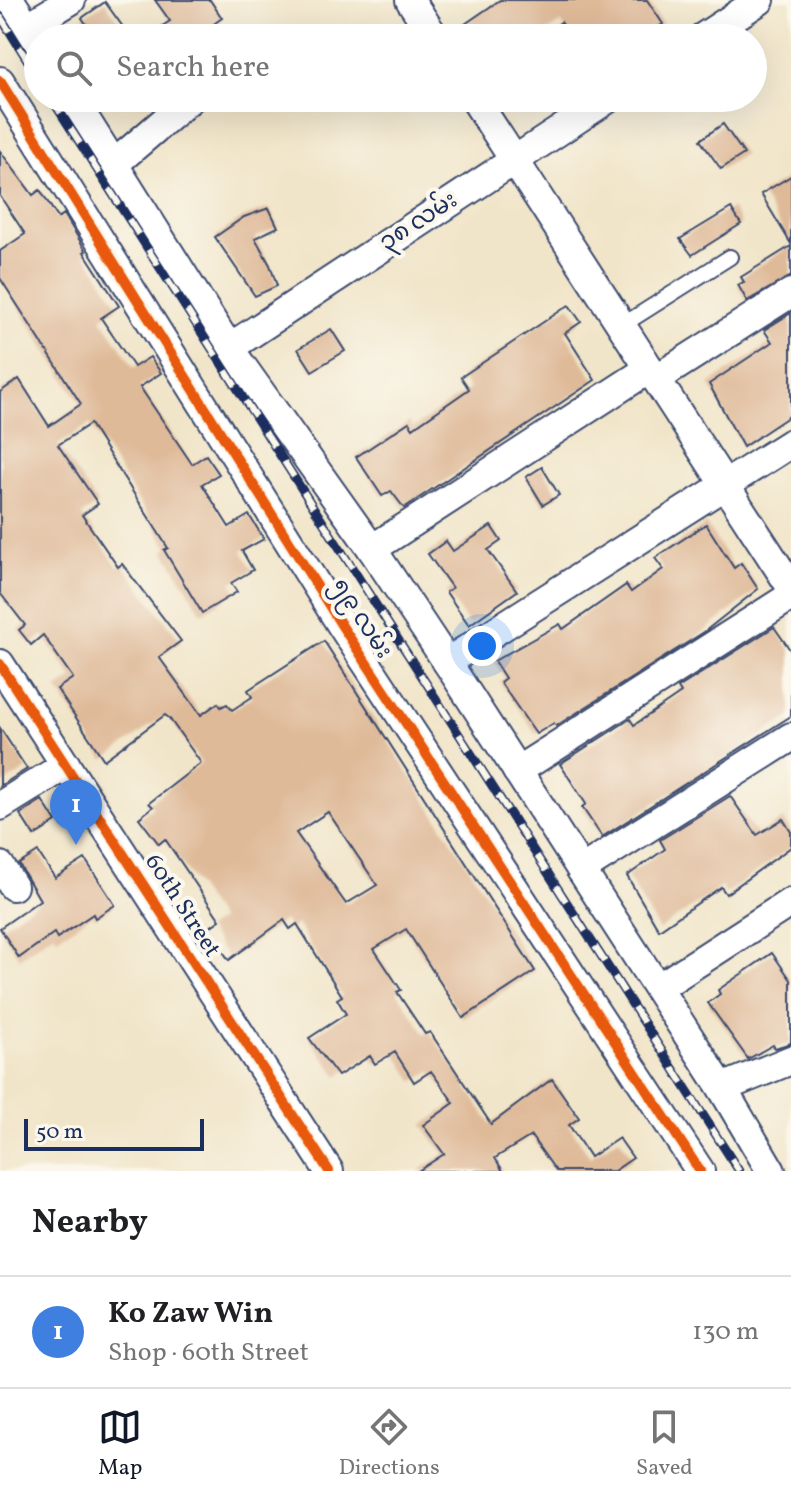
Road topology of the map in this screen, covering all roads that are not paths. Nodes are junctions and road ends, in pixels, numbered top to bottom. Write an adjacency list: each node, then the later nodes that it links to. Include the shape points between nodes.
1 (10, 0): 5 (street)
2 (71, 0): 6 (street)
3 (760, 0): 8 (street)
4 (417, 2): 7 (street)
5 (25, 24)
6 (46, 24)
7 (428, 24)
8 (723, 24)
9 (0, 81): 38 (street, ၅၉ လမ်း, via 342,626)
10 (81, 112): 15 (street)
11 (175, 112): 15 (street)
12 (483, 112): 14 (street)
13 (588, 112): 14 (street, ၃၈ လမ်း)
14 (514, 160): 18 (street); 19 (street, ၃၈ လမ်း)
15 (113, 165): 19 (street)
16 (730, 257): 18 (lane)
17 (791, 293): 20 (street)
18 (621, 326): 20 (street)
19 (229, 348): 23 (street)
20 (653, 374): 22 (street); 23 (street)
21 (791, 443): 22 (street)
22 (725, 486): 24 (street); 26 (street)
23 (372, 549): 26 (street)
24 (791, 587)
25 (791, 596): 30 (street)
26 (447, 662): 30 (street)
27 (0, 664): 29 (street, 60th Street)
28 (791, 737): 32 (street)
29 (66, 765): 31 (street); 37 (street, 60th Street)
30 (517, 771): 32 (street)
31 (0, 806)
32 (581, 870): 34 (street)
33 (791, 902): 34 (street)
34 (658, 988): 36 (street)
35 (791, 1060): 36 (street)
36 (722, 1088): 39 (street)
37 (329, 1171)
38 (700, 1171)
39 (771, 1171)

